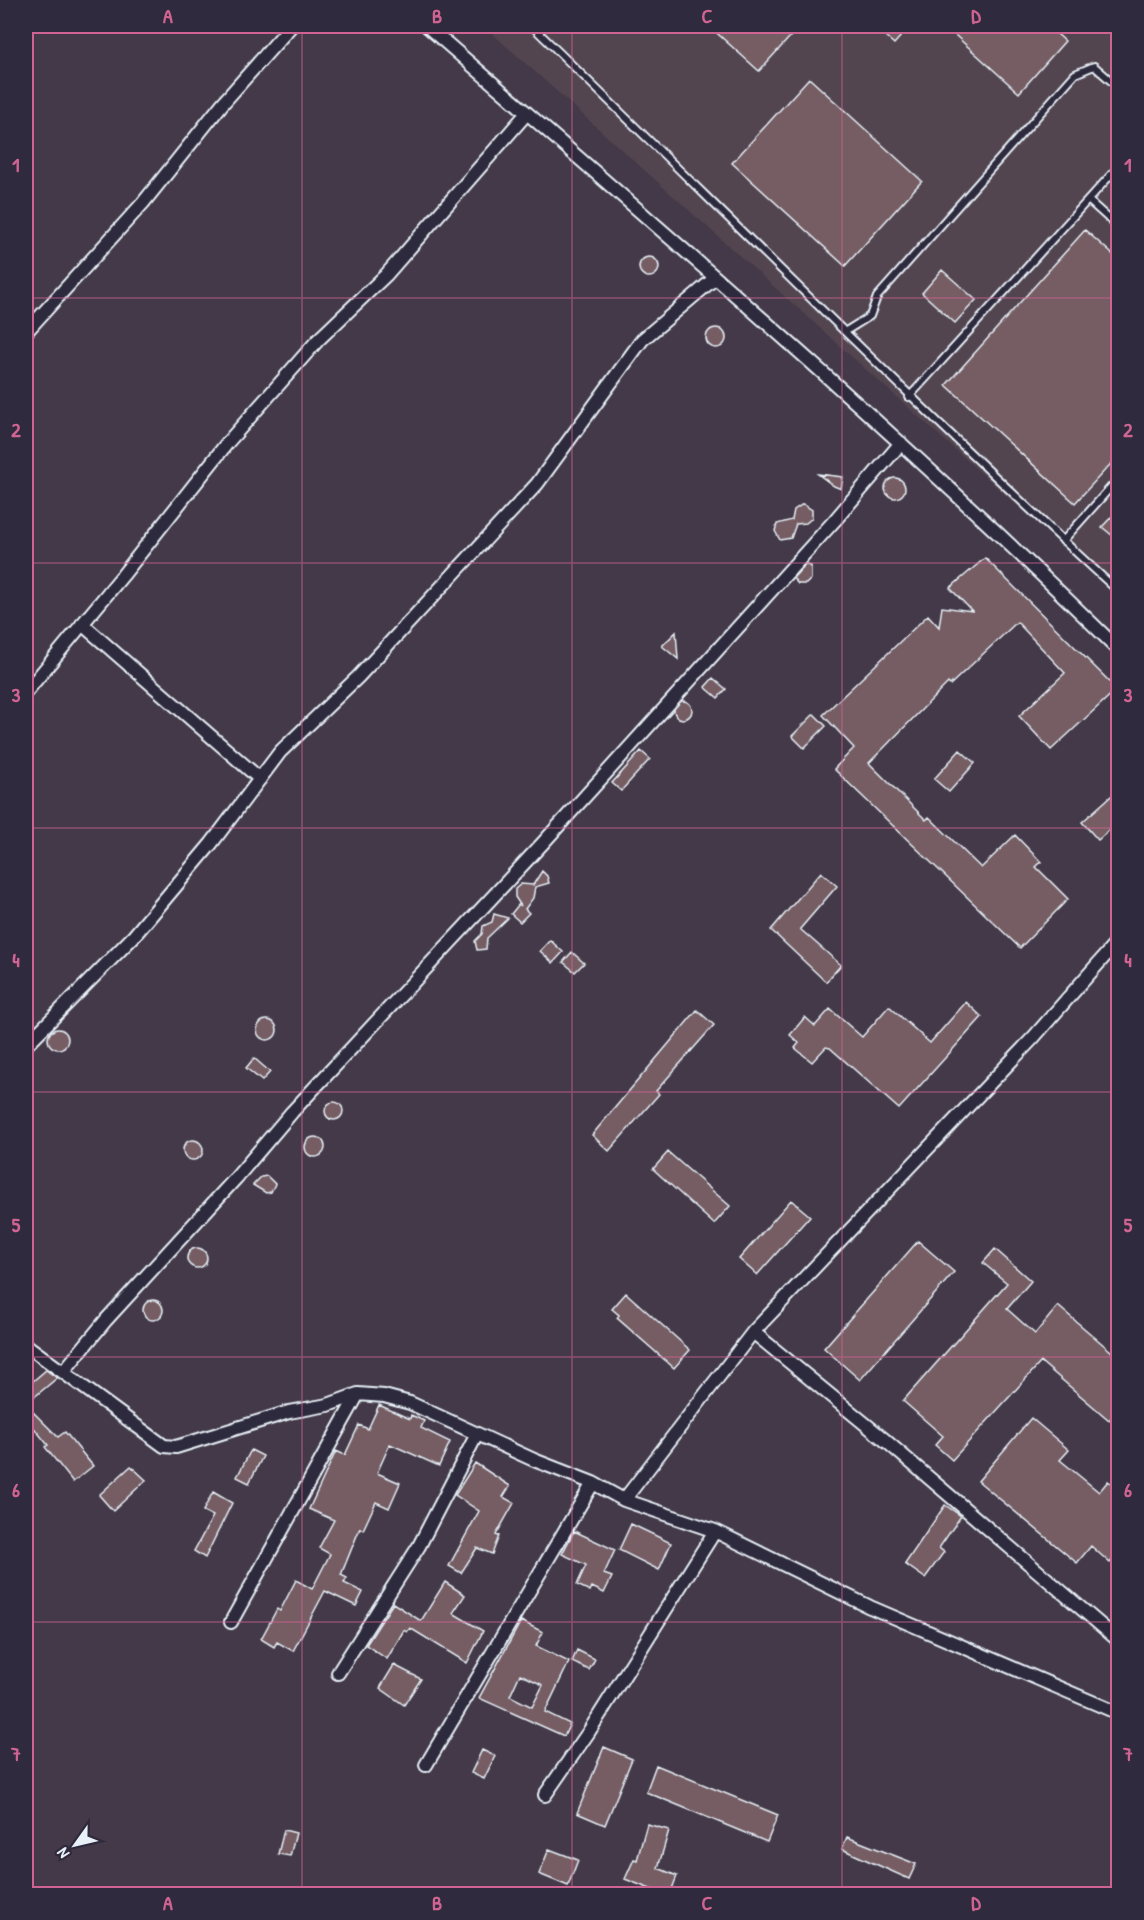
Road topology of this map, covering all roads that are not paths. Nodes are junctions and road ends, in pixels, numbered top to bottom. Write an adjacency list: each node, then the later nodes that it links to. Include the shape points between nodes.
1 (291, 26): 10 (street, via 143,202)
2 (427, 26): 5 (street)
3 (532, 26): 11 (lane)
4 (1119, 87): 11 (lane, via 1094,66 1075,74 877,297 870,316)
5 (527, 112): 9 (street); 17 (street, via 386,275 318,340 228,442)
6 (1119, 167): 7 (lane)
7 (1088, 200): 8 (lane); 12 (lane)
8 (1119, 227)
9 (715, 278): 13 (street); 20 (street, via 642,340 537,484 358,677 280,753)
10 (26, 332)
11 (846, 332): 12 (lane)
12 (909, 397): 15 (lane)
13 (901, 443): 18 (street, via 992,525); 25 (street, via 542,844 292,1112)
14 (1119, 478): 15 (lane)
15 (1063, 541): 16 (lane)
16 (1119, 591)
17 (82, 624): 19 (street); 20 (street)
18 (1119, 650)
19 (26, 692)
20 (260, 779): 22 (street, via 133,937)
21 (1119, 941): 23 (street, via 1033,1038)
22 (26, 1045)
23 (753, 1332): 29 (street); 32 (street)
24 (26, 1346): 25 (street)
25 (64, 1371): 26 (street, via 154,1440 176,1447)
26 (358, 1395): 27 (street, via 410,1403); 31 (street)
27 (477, 1434): 28 (street); 33 (street, via 419,1546)
28 (593, 1483): 29 (street); 35 (street)
29 (624, 1500): 30 (street)
30 (715, 1531): 34 (street, via 870,1607); 36 (street)
31 (231, 1622)
32 (1119, 1640)
33 (338, 1673)
34 (1119, 1713)
35 (426, 1766)
36 (545, 1795)

